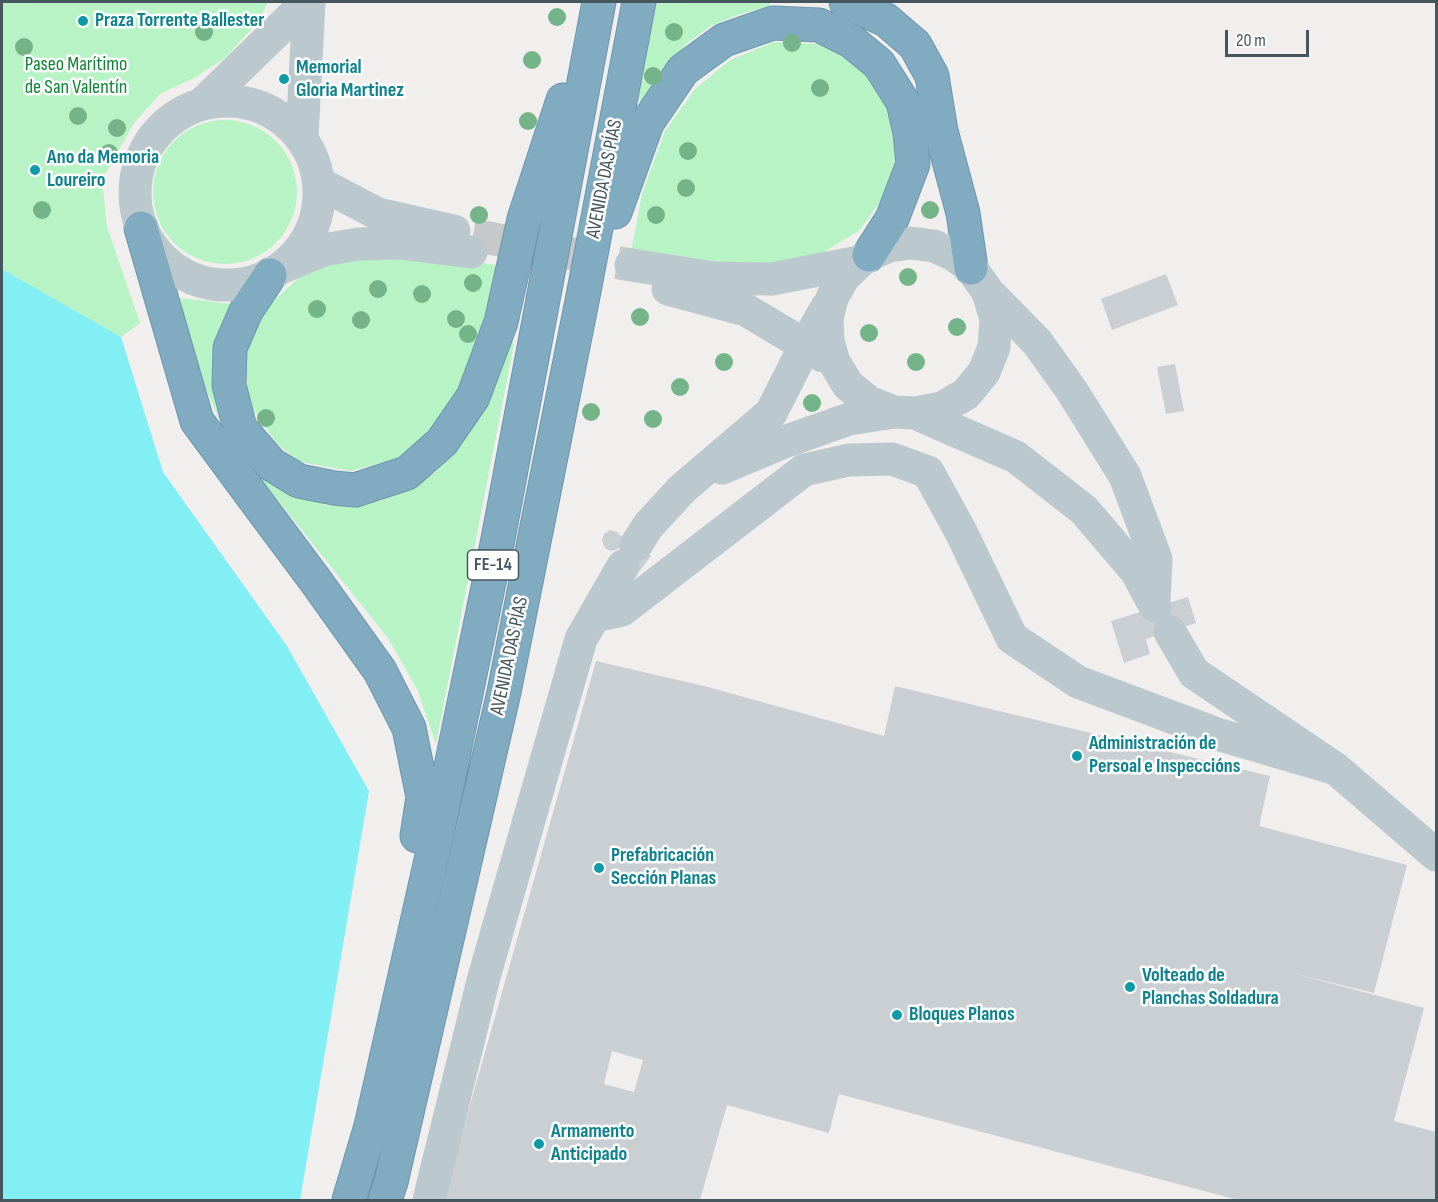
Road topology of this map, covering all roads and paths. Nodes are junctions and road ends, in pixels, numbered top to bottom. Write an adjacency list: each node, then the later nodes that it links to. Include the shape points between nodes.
1 (308, 2): 5 (street); 6 (street)
2 (597, 2): 10 (highway, via 524,219 501,321 473,398 441,442 407,473 355,490 299,481 271,464 240,428 229,385 230,348 246,311); 22 (highway, AVENIDA DAS PÍAS / FE-14, via 498,539)
3 (639, 2): 12 (highway, AVENIDA DAS PÍAS / FE-14)
4 (846, 2): 11 (highway, via 886,20 915,45 932,76 941,131)
5 (204, 102): 6 (street, via 232,100 258,105 283,118); 8 (street, via 175,115 152,137 138,165 134,197)
6 (302, 138): 7 (street)
7 (319, 183): 10 (street, via 312,230 300,250); 10 (street, via 378,214 472,243 358,244 323,250)
8 (141, 228): 10 (street, via 157,254 181,273 210,284 241,284); 22 (highway, via 197,421 380,670 409,728 423,797 379,1049)
9 (864, 258): 11 (street, via 889,246 934,246 954,255); 12 (highway, via 892,219 913,164 903,102 879,64 851,40 819,25 773,23 724,40 683,70 646,123); 13 (street, via 843,278); 14 (street, via 772,279 630,272 675,290 746,310)
10 (276, 271)
11 (980, 280): 16 (street, via 996,319 994,347 984,372 966,394 942,408); 18 (street, via 1037,342 1125,476 1155,559)
12 (584, 291): 24 (highway, AVENIDA DAS PÍAS / FE-14, via 504,692)
13 (832, 298): 14 (street); 15 (street, via 827,319)
14 (806, 344): 15 (street); 17 (street, via 771,413)
15 (834, 362): 16 (street, via 848,385 869,402)
16 (905, 413): 17 (street, via 849,419); 18 (street, via 1025,463 1084,510 1137,571)
17 (693, 480): 19 (street, via 648,526)
18 (1160, 613): 20 (street, via 1194,674)
19 (594, 616): 20 (street, via 622,610 804,470 849,460 892,459 928,472 1012,638 1078,682 1217,734); 25 (street, via 581,639 490,955)
20 (1336, 769): 21 (street)
21 (1437, 855)
22 (371, 1126): 23 (highway, AVENIDA DAS PÍAS / FE-14)
23 (349, 1200)
24 (385, 1200)
25 (429, 1200)

